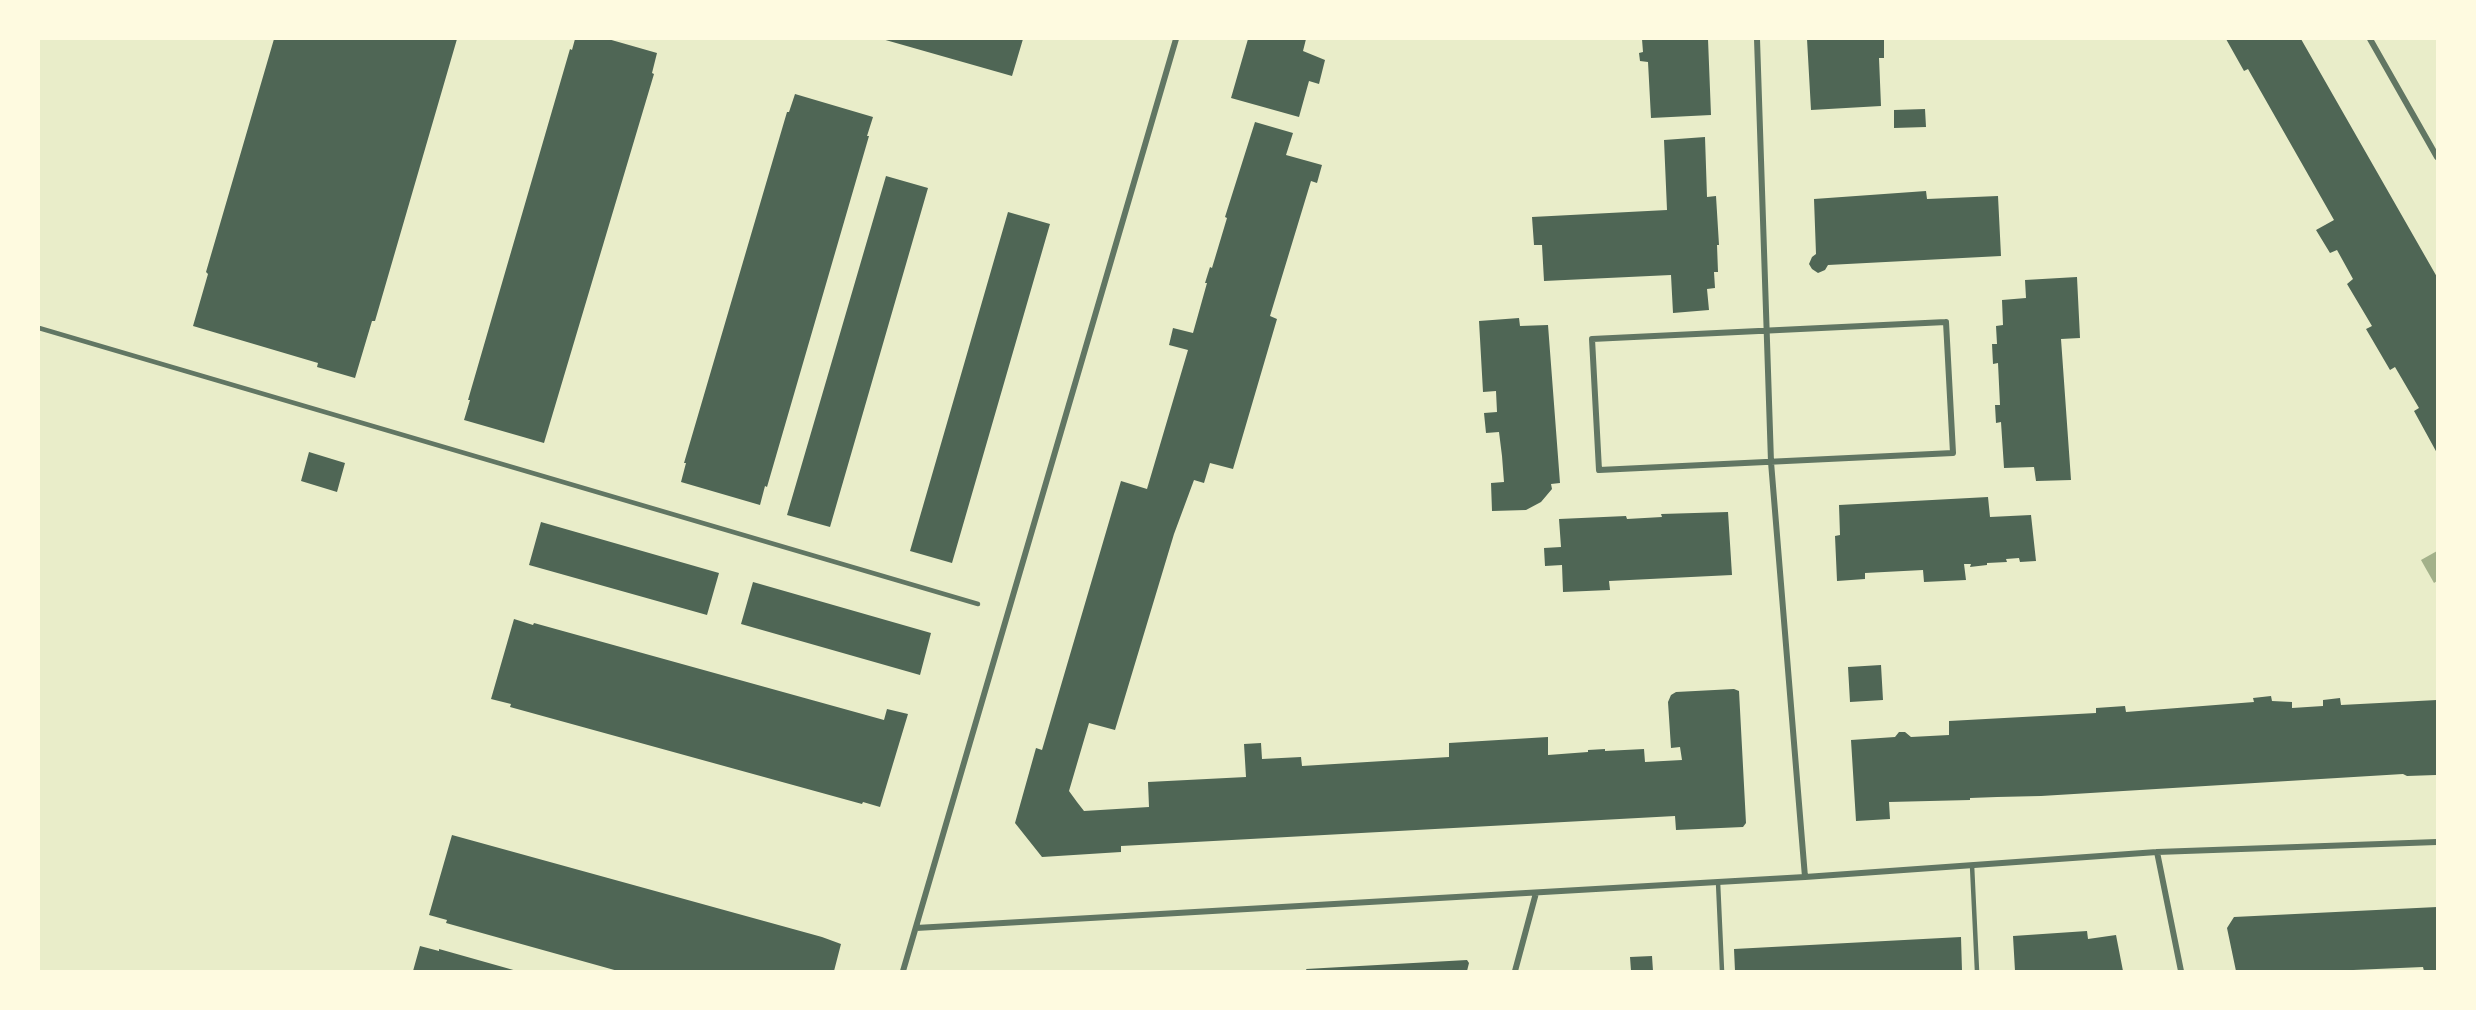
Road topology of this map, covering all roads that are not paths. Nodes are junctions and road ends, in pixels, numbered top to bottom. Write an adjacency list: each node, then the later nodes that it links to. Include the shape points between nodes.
1 (1176, 39): 15 (street)
2 (1757, 39): 6 (street)
3 (2370, 39): 4 (street)
4 (2437, 157)
5 (39, 328): 8 (lane)
6 (1767, 331): 7 (street); 7 (street, via 1592,339 1599,470); 7 (street, via 1946,322 1953,453)
7 (1771, 462): 12 (street)
8 (978, 604)
9 (2437, 842): 10 (street)
10 (2157, 852): 11 (street); 20 (street)
11 (1972, 865): 12 (street); 19 (lane)
12 (1805, 877): 13 (street)
13 (1718, 882): 14 (street); 18 (lane)
14 (1536, 893): 15 (street); 17 (street)
15 (916, 928): 16 (street)
16 (903, 971)
17 (1515, 971)
18 (1722, 971)
19 (1977, 971)
20 (2181, 971)

